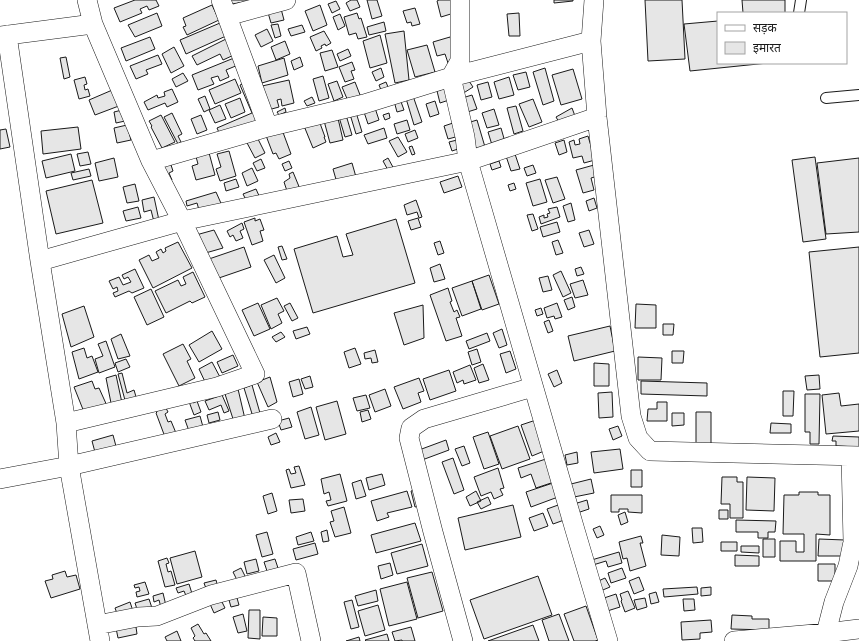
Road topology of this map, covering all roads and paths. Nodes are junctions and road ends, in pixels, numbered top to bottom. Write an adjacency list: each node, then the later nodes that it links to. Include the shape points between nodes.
1 (87, 0): 8 (street)
2 (286, 0): 6 (street)
3 (460, 0): 11 (street, via 460,61)
4 (594, 0): 10 (street)
5 (801, 0): 7 (lane)
6 (224, 8): 15 (street)
7 (799, 12)
8 (93, 24): 9 (street); 16 (street)
9 (3, 36): 19 (street)
10 (591, 40): 11 (street); 14 (street)
11 (451, 77): 15 (street, via 364,104); 17 (street)
12 (859, 95): 13 (lane)
13 (826, 98)
14 (597, 117): 17 (street); 23 (street, via 631,416 638,438 650,450)
15 (268, 126): 16 (street)
16 (151, 161): 18 (street)
17 (468, 161): 18 (street); 20 (street)
18 (182, 221): 19 (street); 22 (street, via 255,374 218,387)
19 (40, 261): 22 (street)
20 (533, 387): 30 (street, via 424,419 411,428 409,438); 31 (street)
21 (272, 420): 24 (street)
22 (66, 423): 24 (street)
23 (855, 456): 28 (street, via 853,542)
24 (69, 466): 25 (street); 27 (street)
25 (0, 479)
26 (859, 629): 28 (street)
27 (99, 633): 29 (street, via 138,618 157,616 211,595 296,573)
28 (826, 637): 32 (street)
29 (311, 641)
30 (463, 641)
31 (608, 641)
32 (734, 641)

